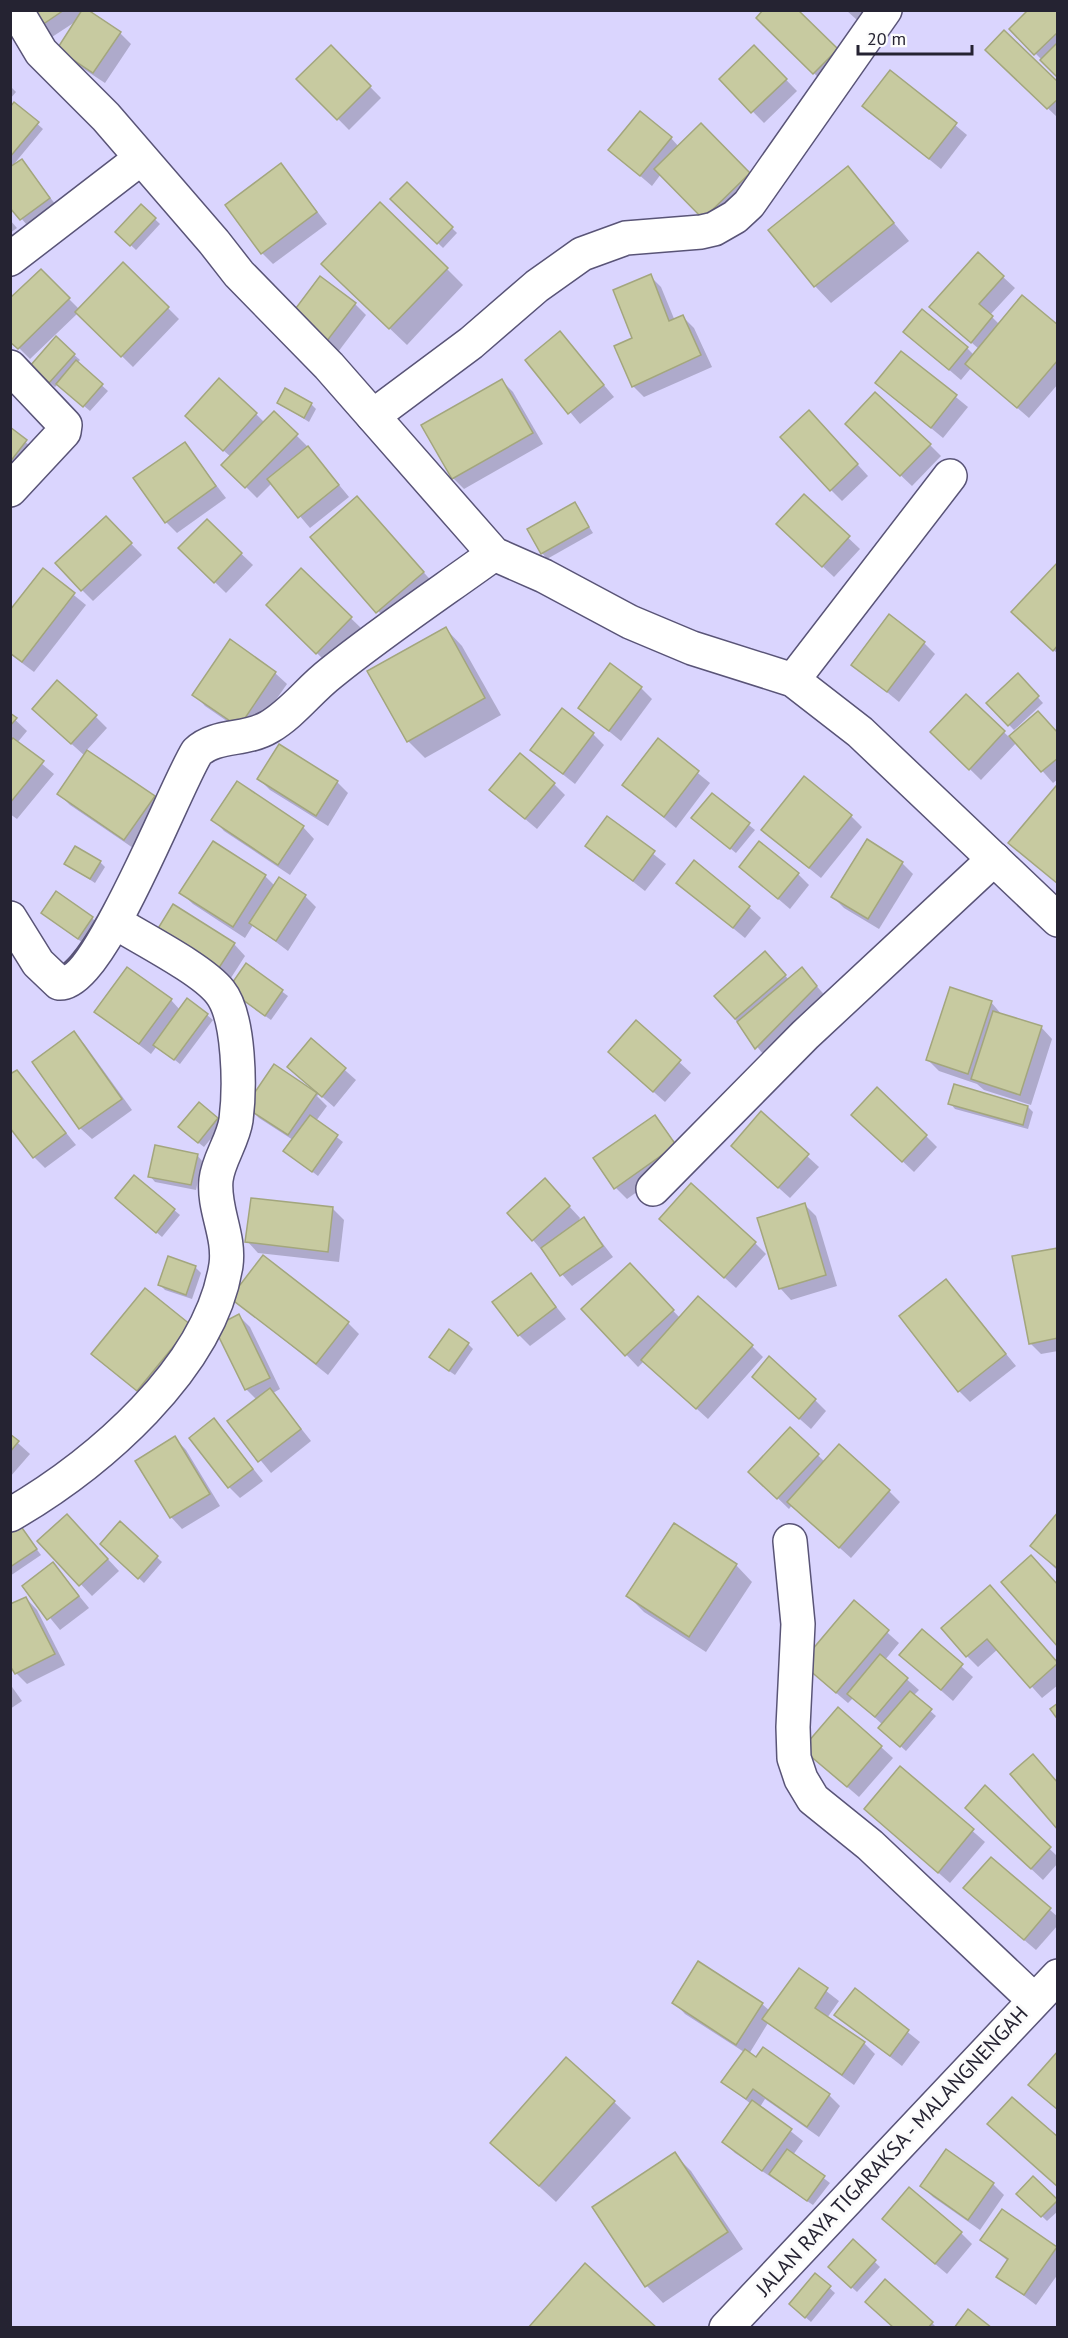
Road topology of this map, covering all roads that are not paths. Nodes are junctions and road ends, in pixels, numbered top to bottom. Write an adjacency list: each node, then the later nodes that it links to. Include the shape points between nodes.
1 (16, 10): 3 (street, via 41,51 106,117)
2 (885, 10): 6 (street, via 765,185 735,218 701,232 626,238 582,254)
3 (140, 159): 4 (street); 6 (street, via 258,296)
4 (10, 259)
5 (10, 367): 8 (street, via 65,425 64,432)
6 (373, 416): 9 (street)
7 (950, 476): 10 (street)
8 (10, 490)
9 (494, 554): 10 (street, via 630,622 692,648); 14 (street, via 330,673 270,727 206,743 196,752)
10 (793, 680): 11 (street, via 860,732)
11 (994, 860): 13 (street); 15 (street, via 805,1035)
12 (10, 918): 14 (street, via 38,963 52,978 64,983 81,970)
13 (1058, 920)
14 (115, 922): 16 (street, via 211,983 228,1006 234,1026 237,1108 215,1193 228,1247 225,1266 218,1295 204,1324 166,1385 110,1444)
15 (653, 1189)
16 (10, 1515)
17 (790, 1541): 19 (street, via 798,1624 794,1748 801,1779 813,1798 870,1845)
18 (1058, 1976): 19 (street, JALAN RAYA TIGARAKSA - MALANGNENGAH)
19 (1034, 2000): 20 (street, JALAN RAYA TIGARAKSA - MALANGNENGAH)
20 (726, 2328)

